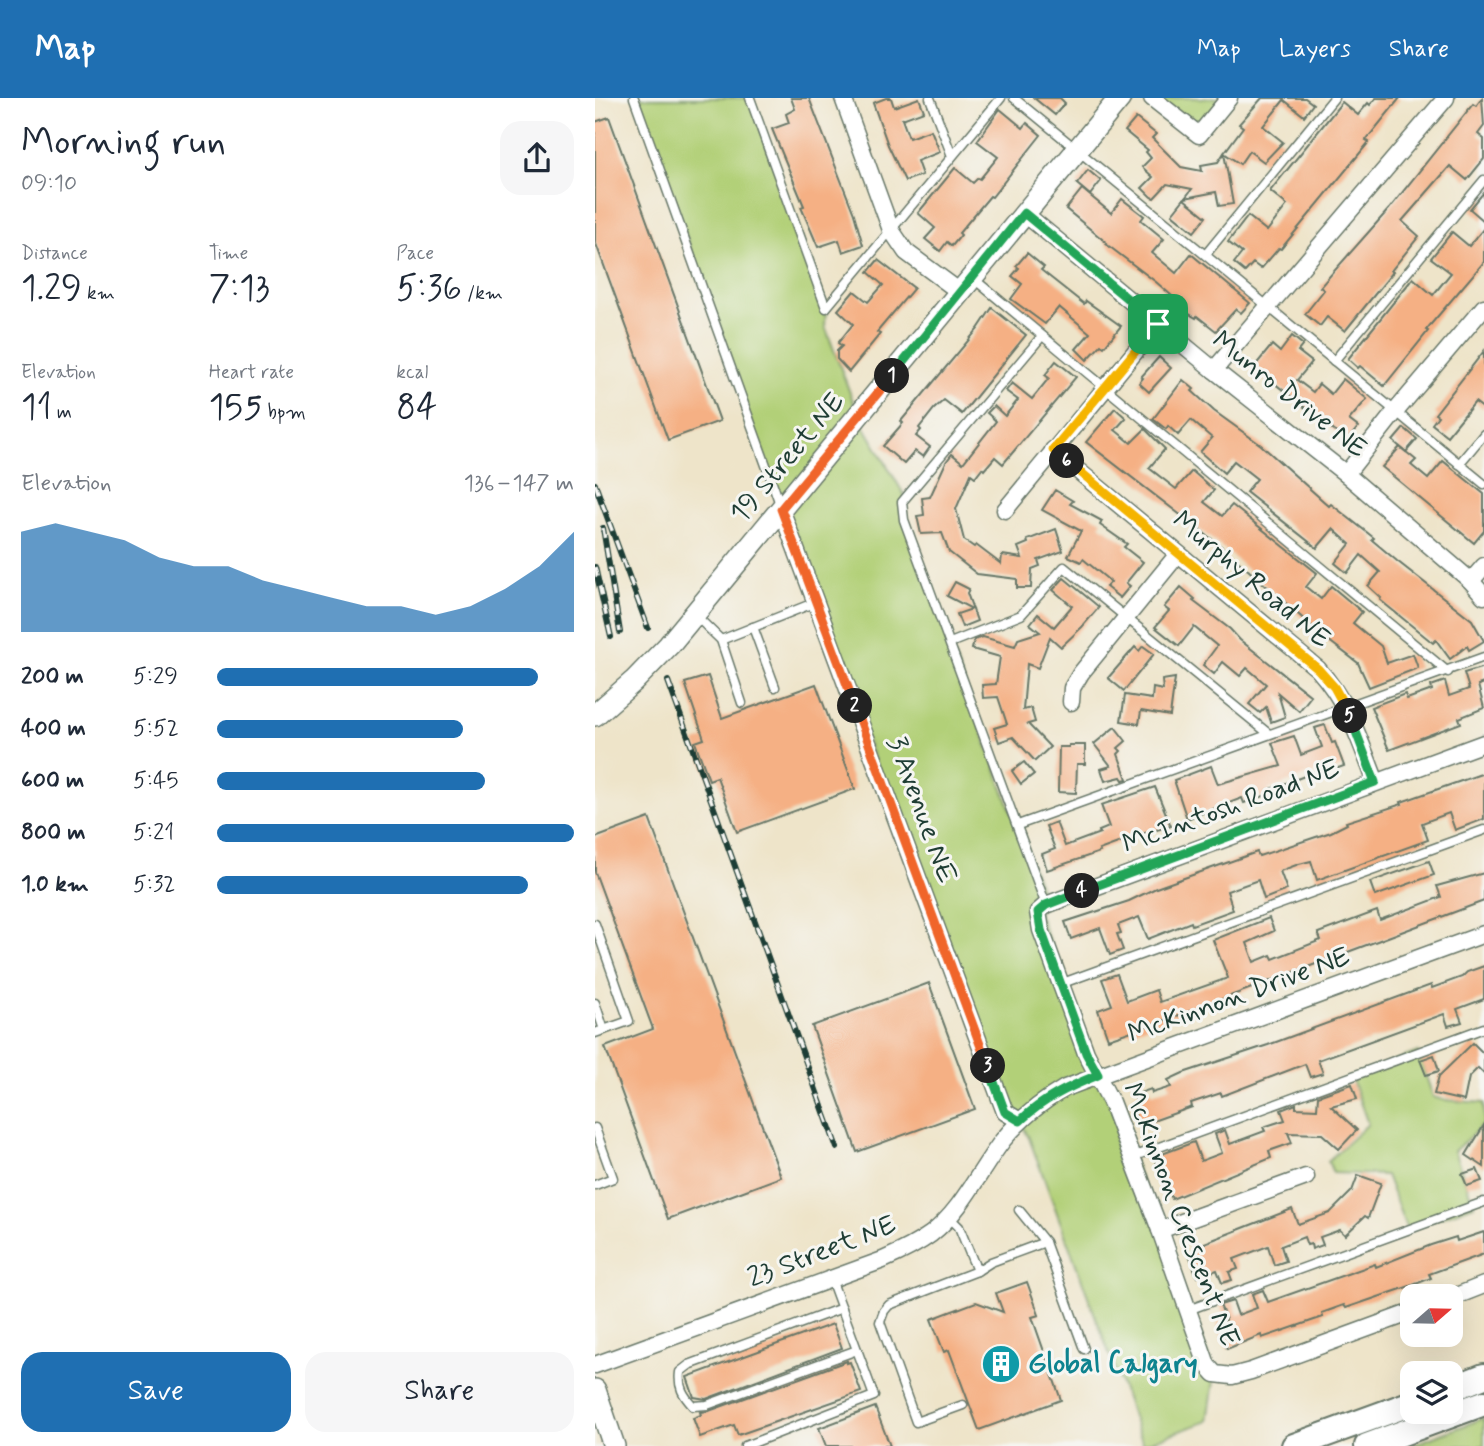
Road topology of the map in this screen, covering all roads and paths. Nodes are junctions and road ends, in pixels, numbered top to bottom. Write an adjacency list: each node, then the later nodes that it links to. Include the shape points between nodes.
1 (634, 98): 32 (lane)
2 (750, 98): 16 (lane, via 826,308)
3 (843, 98): 16 (street)
4 (930, 98): 13 (lane)
5 (1001, 98): 13 (lane)
6 (1014, 98): 12 (lane)
7 (1120, 98): 12 (street, 19 Street NE)
8 (1152, 98): 9 (street, via 1199,135)
9 (1230, 98)
10 (1334, 98): 17 (lane)
11 (1446, 98): 19 (street)
12 (1077, 148): 15 (street, 19 Street NE); 17 (lane)
13 (952, 156): 16 (lane)
14 (1484, 180): 23 (lane)
15 (1024, 213): 18 (street, 19 Street NE); 21 (street, Munro Drive NE)
16 (891, 230): 18 (street, via 905,252)
17 (1206, 254): 19 (lane)
18 (966, 284): 22 (lane); 32 (street, 19 Street NE)
19 (1270, 307): 23 (lane); 24 (street)
20 (1484, 307): 26 (street)
21 (1158, 324): 24 (street, Munro Drive NE); 25 (street)
22 (1042, 336): 25 (lane); 43 (lane, via 902,502 904,520)
23 (1334, 361): 26 (lane)
24 (1214, 370): 30 (street, Munro Drive NE)
25 (1104, 388): 28 (street); 45 (lane)
26 (1395, 412): 29 (lane); 30 (street)
27 (1484, 434): 29 (lane)
28 (1053, 450): 33 (street); 34 (street, Murphy Road NE)
29 (1459, 464): 31 (lane)
30 (1346, 474): 36 (street, Munro Drive NE)
31 (1484, 484)
32 (781, 509): 38 (street, 3 Avenue NE); 39 (street, 19 Street NE)
33 (1005, 510)
34 (1178, 554): 40 (street); 49 (street, Murphy Road NE, via 1318,669)
35 (1484, 566): 36 (street)
36 (1471, 581): 37 (street, Munro Drive NE)
37 (1484, 596)
38 (815, 602): 41 (lane); 65 (street, 3 Avenue NE, via 1005,1112)
39 (694, 614): 42 (lane); 50 (street, 19 Street NE, via 635,681)
40 (1126, 616): 43 (lane, via 1064,567 1021,615); 47 (street, via 1081,673 1072,688); 51 (lane)
41 (753, 627): 42 (lane); 46 (lane)
42 (721, 640): 48 (lane)
43 (950, 643): 54 (lane)
44 (1484, 657): 45 (lane)
45 (1448, 671): 49 (lane)
46 (775, 687)
47 (1071, 702)
48 (742, 703)
49 (1347, 707): 51 (lane); 53 (street, Murphy Road NE)
50 (595, 715)
51 (1269, 734): 54 (lane)
52 (1484, 743): 53 (street, McIntosh Road NE)
53 (1375, 782): 56 (street, McIntosh Road NE)
54 (1018, 825): 56 (lane)
55 (1484, 830): 59 (lane)
56 (1042, 908): 59 (street, McKinnon Crescent NE, via 1041,930)
57 (595, 924): 62 (lane, via 629,1021)
58 (1484, 934): 64 (street, McKinnon Drive NE)
59 (1060, 984): 64 (street, McKinnon Crescent NE)
60 (595, 1003): 62 (lane)
61 (1484, 1028): 67 (lane)
62 (604, 1030): 63 (lane)
63 (595, 1033)
64 (1098, 1075): 65 (street, McKinnon Drive NE, via 1065,1088); 67 (street, McKinnon Crescent NE)
65 (1020, 1121): 72 (street, 23 Street NE)
66 (595, 1128): 69 (lane, via 613,1178)
67 (1132, 1157): 73 (street, McKinnon Crescent NE)
68 (1306, 1177): 73 (street)
69 (595, 1185)
70 (1484, 1202): 80 (lane)
71 (1019, 1210): 74 (lane)
72 (949, 1217): 75 (lane, via 959,1227); 76 (street, 23 Street NE, via 912,1246)
73 (1160, 1230): 80 (street, McKinnon Crescent NE)
74 (1045, 1242): 75 (lane); 82 (lane)
75 (977, 1271): 89 (lane, via 898,1300 884,1311 880,1322 916,1422)
76 (831, 1278): 79 (lane); 84 (street, 23 Street NE)
77 (1484, 1285): 78 (street)
78 (1463, 1293)
79 (842, 1308): 83 (lane); 83 (lane, via 689,1365 680,1372 678,1384 693,1406 707,1405)
80 (1188, 1310): 81 (street, McKinnon Crescent NE, via 1207,1365 1215,1374 1232,1376)
81 (1400, 1316)
82 (1084, 1349)
83 (857, 1350): 92 (lane, via 874,1396)
84 (595, 1365)
85 (1484, 1376): 86 (main road)
86 (1463, 1384)
87 (596, 1398): 91 (street)
88 (1484, 1402): 94 (main road)
89 (963, 1405)
90 (1400, 1407): 93 (main road)
91 (609, 1439)
92 (745, 1446)
93 (1294, 1446)
94 (1367, 1446)

